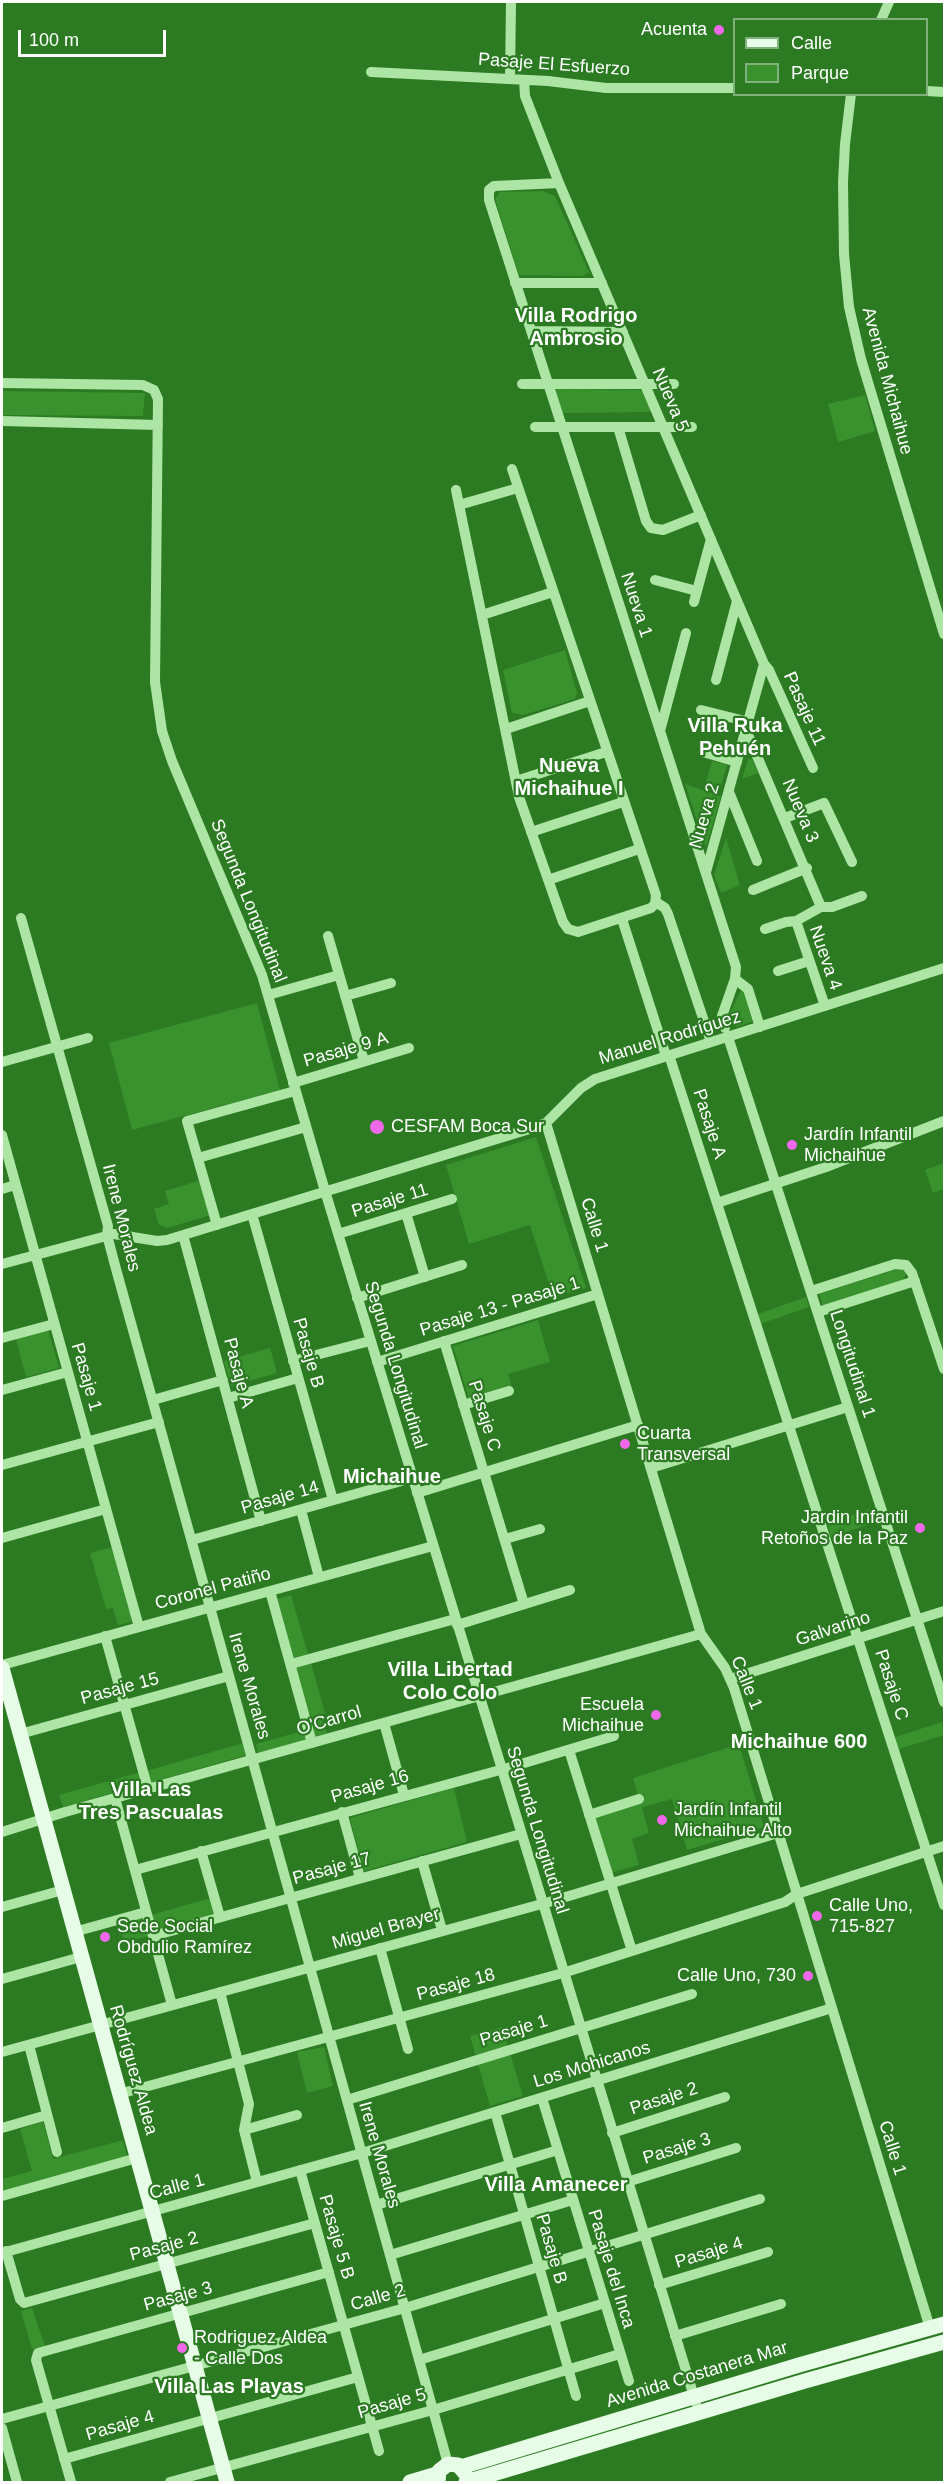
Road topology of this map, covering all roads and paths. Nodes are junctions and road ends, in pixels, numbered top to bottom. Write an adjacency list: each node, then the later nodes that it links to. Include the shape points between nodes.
1 (511, 2): 5 (street)
2 (890, 2): 3 (street)
3 (882, 18)
4 (371, 72): 5 (street, Pasaje El Esfuerzo)
5 (510, 79): 6 (street, Pasaje El Esfuerzo)
6 (524, 80): 7 (street, Pasaje El Esfuerzo, via 606,87); 11 (street, Nueva 5, via 528,104)
7 (733, 88)
8 (928, 92): 9 (street)
9 (945, 92)
10 (851, 96): 39 (street, Avenida Michaihue, via 843,182 849,307 861,359)
11 (559, 183): 12 (street, Nueva 1, via 494,186 489,190); 13 (street, Nueva 5)
12 (515, 283): 13 (street); 14 (street, Nueva 1)
13 (602, 284): 15 (street, Nueva 5)
14 (531, 331): 15 (street); 18 (street, Nueva 1)
15 (623, 332): 20 (street, Nueva 5)
16 (2, 382): 22 (street, Segunda Longitudinal, via 143,385 154,390 158,399)
17 (522, 384): 18 (street)
18 (548, 384): 20 (street); 25 (street, Nueva 1)
19 (674, 384): 20 (street)
20 (645, 385): 23 (street, Nueva 5)
21 (2, 421): 22 (street)
22 (158, 425): 77 (street, Segunda Longitudinal, via 155,662 159,716 172,761 247,934)
23 (663, 426): 26 (street); 27 (street); 32 (street, Nueva 5)
24 (535, 427): 25 (street)
25 (561, 427): 26 (street); 46 (street, Nueva 1)
26 (618, 427): 32 (street, via 651,528 663,530)
27 (692, 427)
28 (512, 469): 29 (street)
29 (518, 488): 31 (street); 35 (street)
30 (456, 490): 31 (street)
31 (459, 505): 37 (street)
32 (701, 515): 33 (street, Nueva 5)
33 (711, 538): 34 (street, via 696,597); 36 (street, Nueva 5)
34 (655, 580)
35 (553, 592): 37 (street); 42 (street)
36 (737, 601): 40 (street, Nueva 5); 41 (street)
37 (482, 615): 45 (street)
38 (686, 633): 46 (street)
39 (945, 634)
40 (764, 664): 44 (street, Nueva 2); 50 (street, Pasaje 11)
41 (716, 680)
42 (590, 701): 45 (street); 47 (street)
43 (701, 710): 44 (street)
44 (747, 726): 49 (street, Nueva 2); 54 (street, Nueva 3)
45 (506, 729): 51 (street)
46 (660, 731): 60 (street, Nueva 1)
47 (606, 752): 51 (street); 53 (street)
48 (703, 752): 49 (street)
49 (737, 762): 52 (street, Nueva 2)
50 (813, 768)
51 (516, 781): 55 (street)
52 (729, 792): 57 (street); 60 (street, Nueva 2)
53 (623, 802): 55 (street); 56 (street)
54 (785, 818): 58 (street, via 824,803); 59 (street, Nueva 3)
55 (531, 832): 61 (street)
56 (639, 849): 61 (street); 64 (street)
57 (757, 861)
58 (852, 862)
59 (807, 868): 62 (street); 65 (street, Nueva 3)
60 (705, 873): 75 (street, Nueva 1, via 736,967)
61 (548, 880): 67 (street, via 563,922 571,931)
62 (753, 890)
63 (862, 896): 65 (street)
64 (656, 902): 67 (street, via 651,908); 83 (street, via 668,914)
65 (821, 907): 68 (street)
66 (21, 918): 84 (street, Irene Morales)
67 (622, 919): 86 (street, Pasaje A)
68 (796, 921): 69 (street); 71 (street, Nueva 4)
69 (765, 928)
70 (328, 936): 74 (street)
71 (809, 961): 73 (street); 79 (street, Nueva 4)
72 (945, 968): 79 (street, Manuel Rodríguez)
73 (778, 971)
74 (339, 975): 77 (street); 78 (street)
75 (735, 979): 80 (street, via 748,989); 81 (street, Nueva 1, via 722,1016)
76 (391, 983): 78 (street)
77 (268, 995): 89 (street, Segunda Longitudinal)
78 (345, 996): 88 (street)
79 (825, 1006): 80 (street, Manuel Rodríguez)
80 (760, 1027): 81 (street, Manuel Rodríguez)
81 (727, 1032): 83 (street, Manuel Rodríguez); 95 (street, Longitudinal 1)
82 (88, 1038): 84 (street)
83 (711, 1042): 86 (street, Manuel Rodríguez)
84 (58, 1046): 87 (street); 105 (street, Irene Morales, via 108,1226)
85 (409, 1048): 88 (street, Pasaje 9 A)
86 (668, 1055): 91 (street, Manuel Rodríguez, via 595,1078); 100 (street, Pasaje A)
87 (2, 1062)
88 (364, 1062): 89 (street, Pasaje 9 A)
89 (294, 1087): 92 (street, Segunda Longitudinal); 94 (street, Pasaje 9 A, via 187,1121)
90 (945, 1121): 95 (street)
91 (546, 1123): 98 (street, Manuel Rodríguez); 113 (street, Calle 1)
92 (306, 1128): 94 (street); 98 (street, Segunda Longitudinal)
93 (2, 1136): 96 (street, Pasaje 1)
94 (198, 1158): 103 (street)
95 (776, 1184): 100 (street); 112 (street, Longitudinal 1)
96 (15, 1185): 97 (street); 107 (street, Pasaje 1)
97 (2, 1189)
98 (325, 1191): 102 (street, Manuel Rodríguez); 104 (street, Segunda Longitudinal)
99 (452, 1199): 101 (street, Pasaje 11)
100 (717, 1203): 134 (street)
101 (405, 1213): 104 (street, Pasaje 11); 110 (street)
102 (252, 1214): 103 (street, Manuel Rodríguez); 120 (street, Pasaje B)
103 (217, 1225): 106 (street, Manuel Rodríguez)
104 (338, 1234): 114 (street, Segunda Longitudinal)
105 (107, 1235): 106 (street, Manuel Rodríguez, via 161,1241); 107 (street, Manuel Rodríguez); 129 (street, Irene Morales)
106 (183, 1235): 125 (street, Pasaje A)
107 (35, 1255): 108 (street, Manuel Rodríguez); 116 (street, Pasaje 1)
108 (2, 1264)
109 (462, 1265): 110 (street)
110 (425, 1277): 114 (street)
111 (915, 1281): 112 (street, via 909,1267 899,1263); 115 (street); 122 (street)
112 (811, 1291): 115 (street, Longitudinal 1)
113 (598, 1294): 119 (street, Pasaje 13 - Pasaje 1); 133 (street, Calle 1)
114 (357, 1298): 118 (street, Segunda Longitudinal)
115 (818, 1312): 131 (street, Longitudinal 1)
116 (54, 1324): 117 (street); 123 (street, Pasaje 1)
117 (2, 1338)
118 (370, 1341): 120 (street); 121 (street, Segunda Longitudinal)
119 (444, 1341): 121 (street, Pasaje 13 - Pasaje 1); 130 (street, Pasaje C)
120 (293, 1361): 124 (street, Pasaje B)
121 (377, 1362): 139 (street, Segunda Longitudinal)
122 (945, 1369)
123 (68, 1372): 126 (street); 135 (street, Pasaje 1)
124 (298, 1378): 128 (street); 141 (street, Pasaje B)
125 (223, 1380): 128 (street, Pasaje A); 129 (street)
126 (2, 1390)
127 (509, 1391): 130 (street)
128 (228, 1398): 144 (street, Pasaje A)
129 (153, 1400): 132 (street, Irene Morales)
130 (464, 1405): 138 (street, Pasaje C)
131 (848, 1407): 134 (street); 156 (street, Longitudinal 1)
132 (159, 1422): 135 (street); 148 (street, Irene Morales)
133 (638, 1425): 137 (street, Calle 1); 138 (street)
134 (789, 1425): 137 (street); 161 (street, Pasaje C)
135 (87, 1442): 136 (street); 142 (street, Pasaje 1)
136 (2, 1465)
137 (651, 1468): 159 (street, Calle 1)
138 (484, 1472): 140 (street); 147 (street, Pasaje C)
139 (412, 1478): 140 (street, Segunda Longitudinal); 141 (street, Pasaje 14)
140 (417, 1493): 149 (street, Segunda Longitudinal)
141 (333, 1500): 143 (street, Pasaje 14)
142 (106, 1509): 146 (street); 158 (street, Pasaje 1)
143 (301, 1510): 144 (street, Pasaje 14); 150 (street)
144 (261, 1521): 148 (street, Pasaje 14)
145 (540, 1529): 147 (street)
146 (2, 1538)
147 (505, 1539): 153 (street, Pasaje C)
148 (192, 1540): 154 (street, Irene Morales)
149 (433, 1545): 150 (street, Coronel Patiño); 157 (street, Segunda Longitudinal)
150 (319, 1577): 151 (street, Coronel Patiño)
151 (270, 1590): 154 (street, Coronel Patiño); 162 (street)
152 (570, 1590): 153 (street)
153 (524, 1604): 157 (street)
154 (210, 1607): 158 (street, Coronel Patiño); 164 (street, Irene Morales)
155 (945, 1611): 156 (street, Galvarino)
156 (918, 1620): 161 (street, Galvarino); 167 (street, Longitudinal 1)
157 (456, 1622): 162 (street); 166 (street, Segunda Longitudinal)
158 (139, 1627): 160 (street, Coronel Patiño)
159 (701, 1634): 165 (street, Calle 1); 166 (street, O'Carrol)
160 (105, 1636): 163 (street, Coronel Patiño); 168 (street)
161 (858, 1639): 165 (street, Galvarino); 189 (street, Pasaje C)
162 (291, 1664): 172 (street)
163 (2, 1675): 170 (main road, Rodríguez Aldea)
164 (229, 1676): 168 (street, Pasaje 15); 174 (street, Irene Morales)
165 (730, 1679): 185 (street, Calle 1)
166 (479, 1697): 169 (street, O'Carrol); 175 (street, Segunda Longitudinal)
167 (945, 1702)
168 (124, 1705): 170 (street, Pasaje 15); 176 (street)
169 (384, 1723): 172 (street, O'Carrol); 177 (street)
170 (20, 1734): 182 (main road, Rodríguez Aldea)
171 (614, 1736): 173 (street, Pasaje 16)
172 (312, 1743): 174 (street, O'Carrol)
173 (569, 1750): 175 (street, Pasaje 16); 181 (street)
174 (252, 1760): 176 (street, O'Carrol); 184 (street, Irene Morales)
175 (501, 1769): 177 (street, Pasaje 16); 186 (street, Segunda Longitudinal)
176 (148, 1789): 178 (street, O'Carrol)
177 (404, 1795): 180 (street, Pasaje 16)
178 (115, 1798): 182 (street, O'Carrol); 191 (street)
179 (639, 1799): 181 (street)
180 (342, 1812): 184 (street, Pasaje 16); 192 (street)
181 (589, 1815): 193 (street)
182 (43, 1819): 183 (street, O'Carrol); 194 (main road, Rodríguez Aldea)
183 (2, 1832)
184 (273, 1832): 188 (street, Pasaje 16); 196 (street, Irene Morales)
185 (778, 1833): 193 (street, Miguel Brayer); 195 (street, Calle 1)
186 (521, 1834): 190 (street, Pasaje 17); 197 (street, Segunda Longitudinal)
187 (945, 1846): 189 (street, Pasaje 18)
188 (201, 1851): 191 (street, Pasaje 16); 201 (street)
189 (927, 1851): 195 (street, Pasaje 18); 198 (street)
190 (422, 1861): 192 (street, Pasaje 17); 202 (street)
191 (135, 1870): 200 (street)
192 (360, 1878): 196 (street, Pasaje 17)
193 (611, 1883): 197 (street, Miguel Brayer); 206 (street)
194 (63, 1890): 199 (street); 203 (main road, Rodríguez Aldea)
195 (797, 1894): 206 (street, Pasaje 18, via 785,1902); 214 (street, Calle 1)
196 (291, 1898): 201 (street, Pasaje 17); 208 (street, Irene Morales)
197 (542, 1903): 202 (street, Miguel Brayer); 209 (street, Segunda Longitudinal)
198 (945, 1905)
199 (2, 1907)
200 (146, 1912): 203 (street); 204 (street)
201 (220, 1917): 204 (street, Pasaje 17)
202 (442, 1930): 205 (street, Miguel Brayer)
203 (74, 1932): 207 (main road, Rodríguez Aldea)
204 (153, 1936): 213 (street)
205 (380, 1948): 208 (street, Miguel Brayer); 215 (street)
206 (632, 1951): 209 (street, Pasaje 18)
207 (81, 1957): 210 (street); 216 (main road, Rodríguez Aldea)
208 (310, 1967): 211 (street, Miguel Brayer); 218 (street, Irene Morales)
209 (563, 1973): 215 (street, Pasaje 18); 217 (street, Segunda Longitudinal)
210 (2, 1978)
211 (220, 1992): 213 (street, Miguel Brayer); 222 (street)
212 (692, 1994): 217 (street, Pasaje 1)
213 (172, 2005): 216 (street, Miguel Brayer)
214 (832, 2008): 223 (street, Los Mohicanos); 265 (street, Calle 1)
215 (399, 2018): 218 (street, Pasaje 18); 220 (street)
216 (100, 2025): 219 (street, Miguel Brayer); 224 (main road, Rodríguez Aldea)
217 (580, 2028): 223 (street, Segunda Longitudinal); 227 (street, Pasaje 1)
218 (329, 2037): 222 (street, Pasaje 18); 227 (street, Irene Morales)
219 (29, 2045): 221 (street, Miguel Brayer); 229 (street)
220 (408, 2049)
221 (2, 2052)
222 (238, 2061): 224 (street, Pasaje 18); 232 (street, via 250,2106)
223 (596, 2081): 226 (street, Los Mohicanos); 233 (street, Segunda Longitudinal)
224 (119, 2094): 238 (main road, Rodríguez Aldea)
225 (725, 2097): 233 (street, Pasaje 2)
226 (542, 2098): 228 (street, Los Mohicanos); 235 (street, Pasaje del Inca)
227 (347, 2100): 237 (street, Irene Morales)
228 (495, 2112): 237 (street, Los Mohicanos); 239 (street, Pasaje B)
229 (47, 2115): 231 (street); 236 (street)
230 (297, 2115): 232 (street)
231 (2, 2128)
232 (244, 2130): 241 (street)
233 (612, 2133): 242 (street, Segunda Longitudinal)
234 (736, 2148): 242 (street, Pasaje 3)
235 (558, 2150): 239 (street); 245 (street, Pasaje del Inca)
236 (57, 2152)
237 (362, 2153): 240 (street, Calle 1); 246 (street, Irene Morales)
238 (138, 2158): 243 (street); 247 (main road, Rodríguez Aldea)
239 (510, 2164): 246 (street); 248 (street, Pasaje B)
240 (300, 2170): 241 (street, Calle 1); 249 (street, Pasaje 5 B)
241 (257, 2182): 247 (street, Calle 1)
242 (627, 2182): 250 (street, Segunda Longitudinal)
243 (2, 2196)
244 (760, 2199): 250 (street, Calle 2)
245 (573, 2200): 248 (street); 251 (street, Pasaje del Inca)
246 (376, 2205): 254 (street, Irene Morales)
247 (152, 2211): 252 (street, Calle 1); 255 (main road, Rodríguez Aldea)
248 (524, 2214): 254 (street); 256 (street, Pasaje B)
249 (315, 2223): 255 (street, Pasaje 2); 257 (street, Pasaje 5 B)
250 (643, 2234): 251 (street, Calle 2); 258 (street, Segunda Longitudinal)
251 (589, 2251): 256 (street, Calle 2); 259 (street, Pasaje del Inca)
252 (4, 2252): 255 (street, Pasaje 2, via 22,2302)
253 (768, 2252): 258 (street, Pasaje 4)
254 (390, 2255): 261 (street, Irene Morales)
255 (167, 2264): 262 (main road, Rodríguez Aldea)
256 (539, 2266): 261 (street, Calle 2); 263 (street, Pasaje B)
257 (329, 2272): 262 (street, Pasaje 3); 264 (street, Pasaje 5 B)
258 (659, 2285): 266 (street, Segunda Longitudinal)
259 (605, 2303): 263 (street); 268 (street, Pasaje del Inca)
260 (781, 2304): 266 (street)
261 (405, 2308): 264 (street, Calle 2); 269 (street, Irene Morales)
262 (180, 2313): 270 (main road, Rodríguez Aldea); 276 (street, Pasaje 3, via 36,2355)
263 (554, 2318): 269 (street); 271 (street, Pasaje B)
264 (344, 2325): 270 (street, Calle 2); 272 (street, Pasaje 5 B)
265 (937, 2326): 275 (main road, Avenida Costanera Mar)
266 (675, 2336): 275 (street, Segunda Longitudinal)
267 (945, 2342): 278 (main road, Avenida Costanera Mar)
268 (620, 2354): 271 (street, Pasaje 5); 273 (street, Pasaje del Inca)
269 (419, 2360): 277 (street, Irene Morales)
270 (195, 2366): 276 (street, Calle 2); 279 (main road, Rodríguez Aldea)
271 (568, 2370): 274 (street, Pasaje B); 277 (street, Pasaje 5)
272 (358, 2377): 279 (street, Pasaje 4); 281 (street, Pasaje 5 B)
273 (629, 2381)
274 (576, 2396)
275 (693, 2397): 278 (street, Segunda Longitudinal); 285 (main road, Avenida Costanera Mar)
276 (49, 2406): 280 (street, Calle 2); 284 (street)
277 (433, 2410): 281 (street, Pasaje 5); 285 (street, Irene Morales)
278 (698, 2412): 291 (main road, Avenida Costanera Mar)
279 (210, 2418): 284 (street, Pasaje 4); 286 (main road, Rodríguez Aldea)
280 (2, 2419)
281 (372, 2427): 283 (street, Pasaje 5 B); 286 (street, Pasaje 5)
282 (2, 2428): 287 (street)
283 (379, 2451)
284 (64, 2458): 288 (street)
285 (446, 2472): 290 (main road, Avenida Costanera Mar); 291 (main road, Avenida Costanera Mar, via 466,2474)
286 (225, 2475): 289 (street, Pasaje 5)
287 (16, 2482)
288 (71, 2482)
289 (170, 2482)
290 (410, 2482)
291 (466, 2482)

